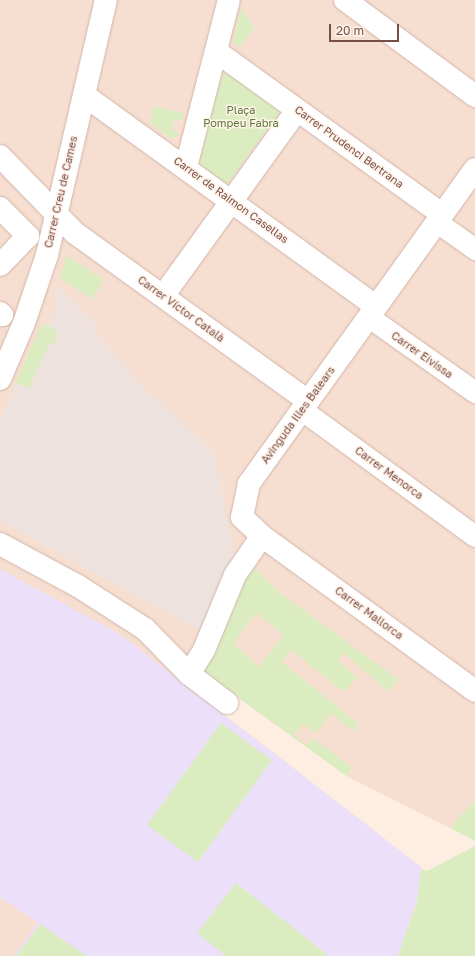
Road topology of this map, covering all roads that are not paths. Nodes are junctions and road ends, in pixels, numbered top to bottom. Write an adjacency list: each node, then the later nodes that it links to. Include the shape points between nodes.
1 (106, 0): 5 (street, Carrer Creu de Cames)
2 (229, 0): 4 (street)
3 (345, 0): 6 (street)
4 (217, 52): 7 (street, Carrer Prudenci Bertrana); 9 (street)
5 (84, 95): 9 (street, Carrer de Raimon Casellas); 13 (street, Carrer Creu de Cames)
6 (475, 96)
7 (297, 110): 11 (street); 14 (street, Carrer Prudenci Bertrana)
8 (0, 156): 13 (street, Carrer Víctor Català)
9 (186, 167): 11 (street, Carrer de Raimon Casellas)
10 (475, 169): 14 (street, Avinguda Illes Balears)
11 (231, 200): 17 (street); 18 (street, Carrer de Raimon Casellas)
12 (0, 208): 16 (street, via 28,236)
13 (56, 214): 17 (street, Carrer Víctor Català, via 75,233); 19 (street, Carrer Creu de Cames, via 47,255 24,323)
14 (440, 218): 15 (street); 18 (street, Avinguda Illes Balears)
15 (475, 249)
16 (0, 265)
17 (163, 296): 21 (street, Carrer Víctor Català)
18 (373, 311): 20 (street, Carrer Eivissa); 21 (street, Avinguda Illes Balears)
19 (0, 379)
20 (475, 392)
21 (306, 405): 22 (street, Avinguda Illes Balears, via 249,484 242,517); 23 (street, Carrer Menorca)
22 (262, 536): 25 (street, via 235,575 204,650); 26 (street, Carrer Mallorca)
23 (475, 536)
24 (0, 544): 25 (street, via 78,586 145,629)
25 (189, 674): 27 (street)
26 (475, 691)
27 (227, 703)

